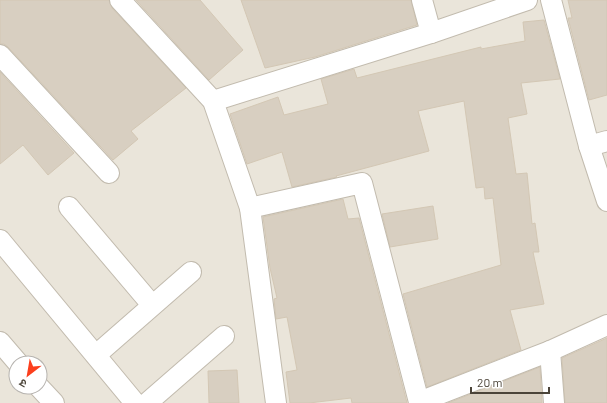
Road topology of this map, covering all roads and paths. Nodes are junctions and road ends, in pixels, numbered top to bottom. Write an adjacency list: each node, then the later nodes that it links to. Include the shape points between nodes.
1 (120, 0): 7 (street)
2 (422, 0): 5 (street)
3 (527, 0): 5 (street)
4 (551, 0): 8 (street)
5 (431, 33): 7 (street)
6 (0, 55): 9 (street)
7 (213, 100): 12 (street)
8 (598, 143): 10 (street)
9 (109, 173)
10 (607, 202)
11 (68, 207): 15 (street)
12 (250, 208): 23 (street, via 362,183); 27 (street)
13 (0, 240): 21 (street)
14 (191, 272): 15 (street)
15 (152, 305): 21 (street)
16 (607, 325): 19 (street)
17 (224, 336): 26 (street)
18 (0, 342): 20 (street)
19 (550, 350): 23 (street); 28 (street)
20 (11, 355)
21 (96, 355): 25 (street)
22 (47, 395): 24 (street)
23 (419, 402)
24 (54, 403)
25 (135, 403)
26 (147, 403)
27 (276, 403)
28 (554, 403)

